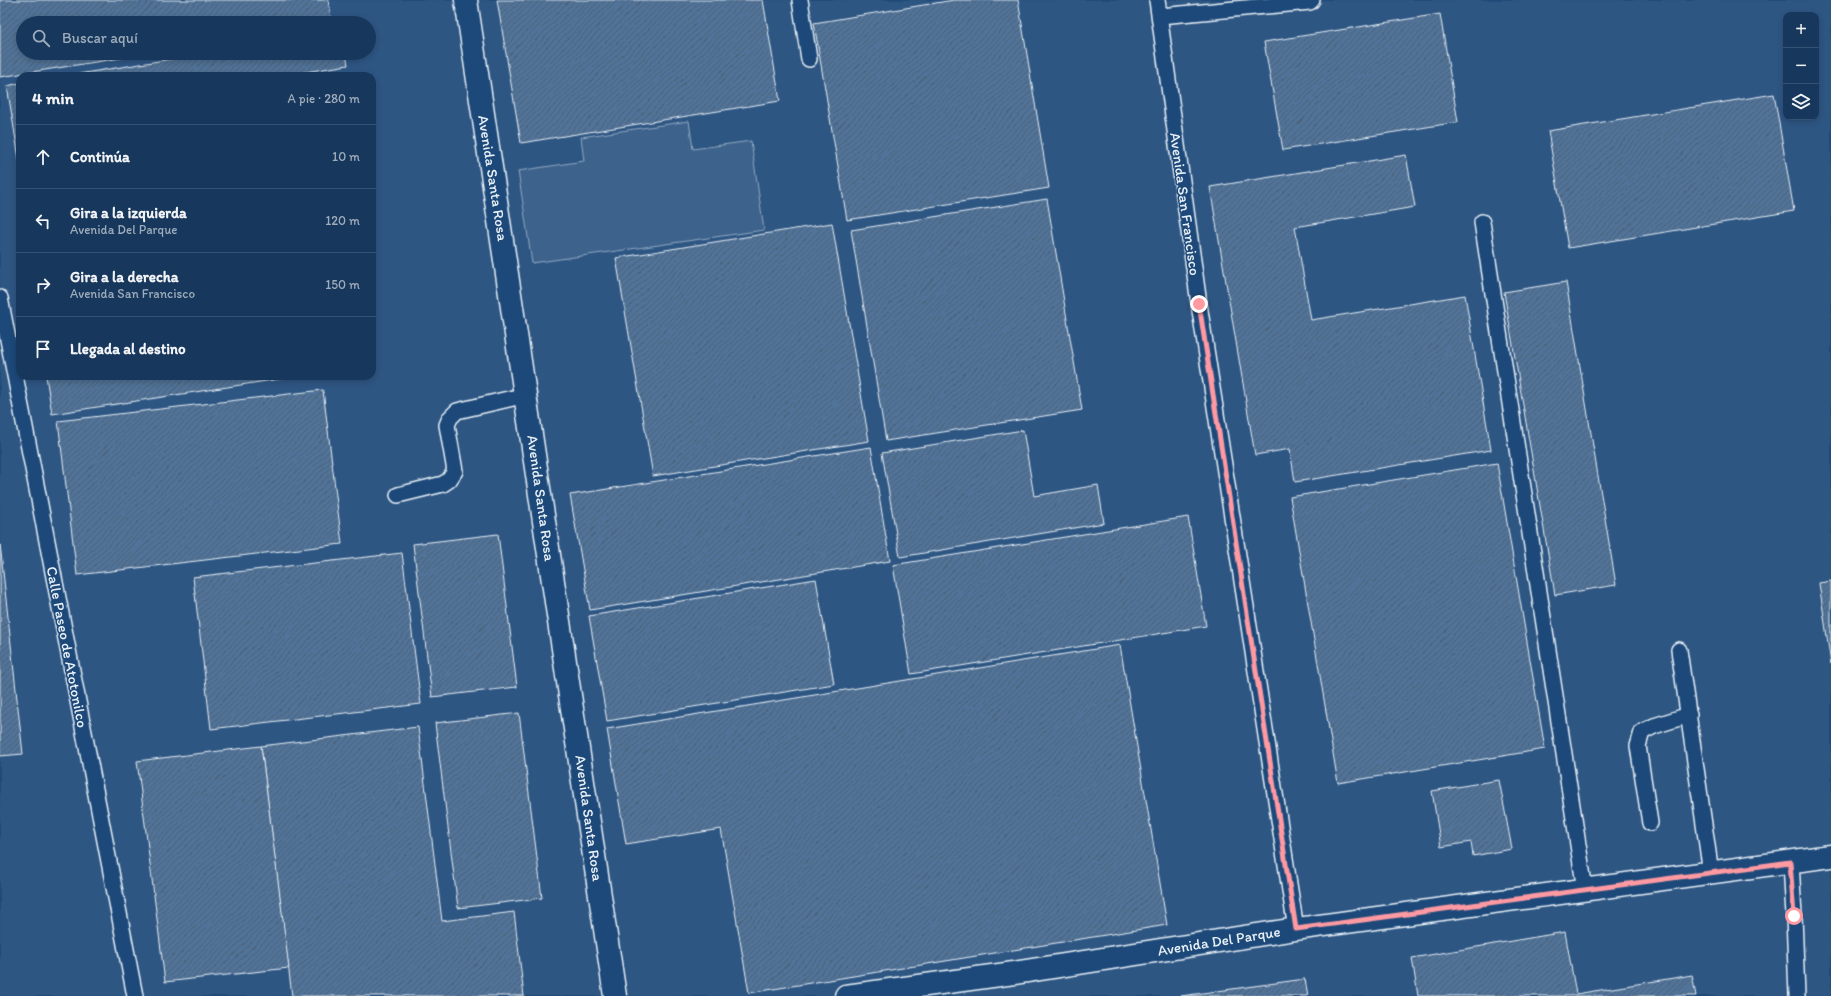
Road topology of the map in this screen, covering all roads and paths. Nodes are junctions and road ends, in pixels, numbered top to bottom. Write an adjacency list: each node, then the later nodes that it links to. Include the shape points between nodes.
1 (466, 0): 9 (street, Avenida Santa Rosa)
2 (800, 0): 6 (lane)
3 (1157, 0): 5 (lane, Avenida San Francisco)
4 (1312, 0): 5 (lane)
5 (1160, 16): 18 (lane, Avenida San Francisco, via 1199,304)
6 (809, 59)
7 (1482, 222): 17 (lane)
8 (0, 298): 19 (lane, Calle Paseo de Atotonilco)
9 (526, 395): 10 (lane, via 457,411 447,425 455,471 449,480 443,484); 20 (street, Avenida Santa Rosa)
10 (398, 495)
11 (1680, 650): 12 (lane)
12 (1689, 715): 13 (lane, via 1642,732 1638,746); 16 (lane)
13 (1650, 823)
14 (1831, 856): 15 (street, Avenida Del Parque)
15 (1790, 862): 16 (street, Avenida Del Parque); 22 (lane)
16 (1711, 873): 17 (street, Avenida Del Parque)
17 (1585, 890): 18 (street, Avenida Del Parque)
18 (1296, 929): 21 (street, Avenida Del Parque)
19 (135, 996)
20 (615, 996)
21 (846, 996)
22 (1797, 996)

